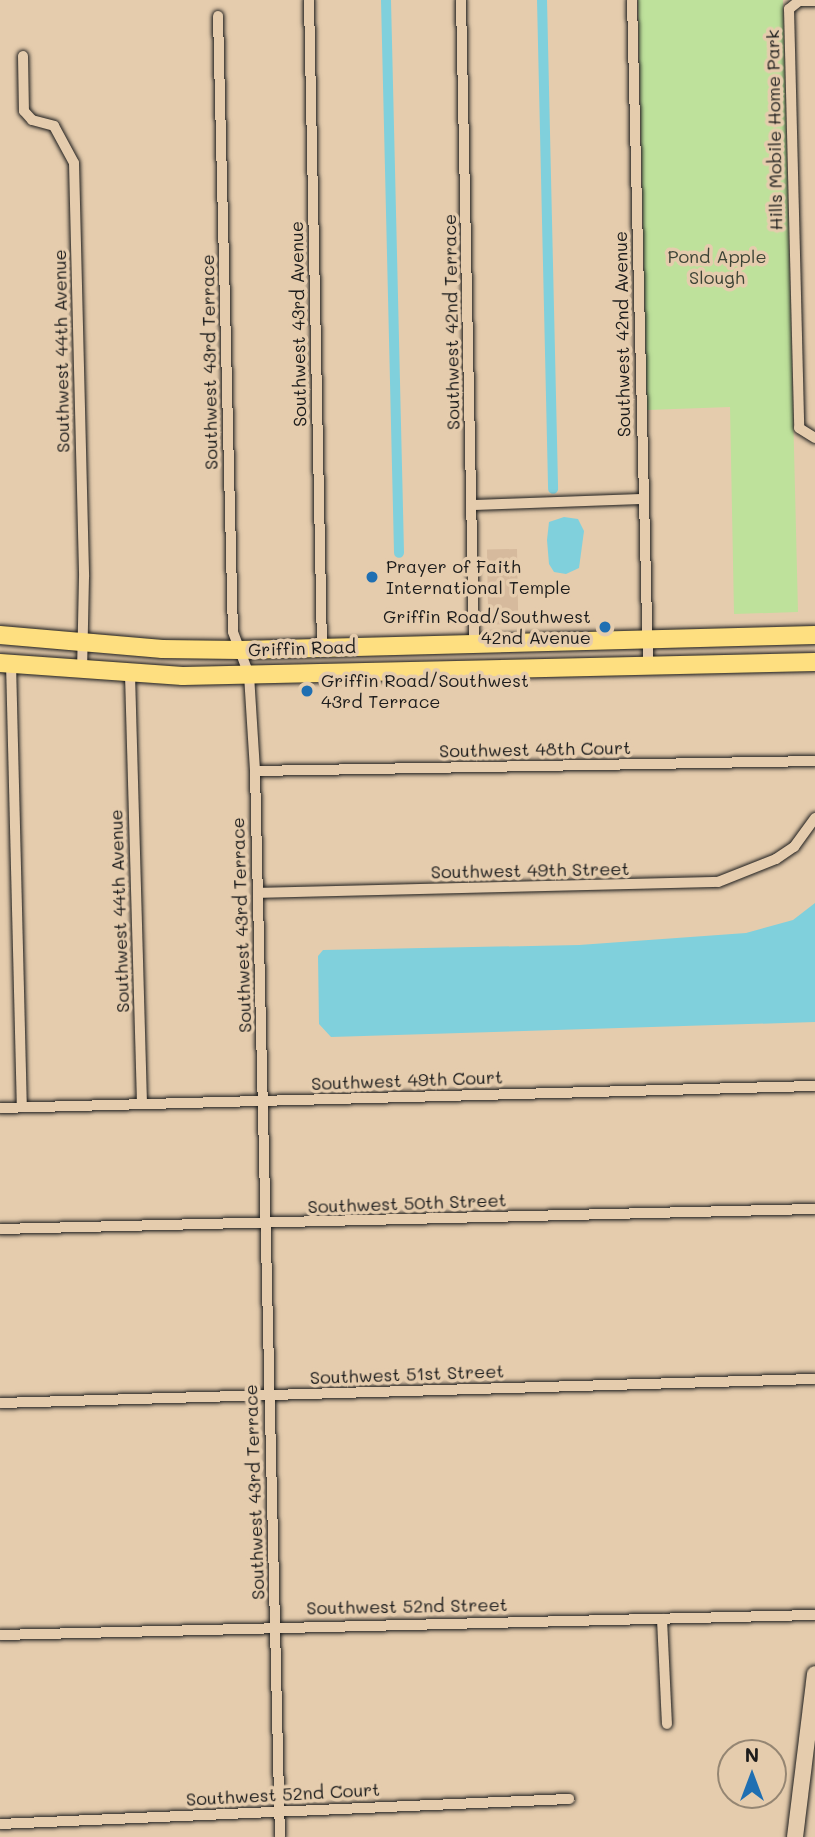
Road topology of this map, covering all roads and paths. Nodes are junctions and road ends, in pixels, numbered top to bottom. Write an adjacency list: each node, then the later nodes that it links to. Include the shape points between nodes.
1 (309, 0): 15 (street, Southwest 43rd Avenue)
2 (461, 0): 9 (street, Southwest 42nd Terrace)
3 (632, 0): 8 (street, Southwest 42nd Avenue)
4 (815, 1): 7 (street, Hills Mobile Home Park, via 799,1 789,9 799,428)
5 (218, 16): 16 (street, Southwest 43rd Terrace, via 233,632)
6 (23, 56): 13 (street, Southwest 44th Avenue, via 24,111 32,120 54,126 74,163)
7 (815, 438)
8 (643, 499): 9 (street); 12 (street, Southwest 42nd Avenue)
9 (472, 505): 14 (street, Southwest 42nd Terrace)
10 (0, 635): 13 (main road, Griffin Road)
11 (815, 635): 12 (main road, Griffin Road)
12 (647, 638): 14 (main road, Griffin Road); 19 (street, Southwest 42nd Avenue)
13 (82, 642): 16 (main road, Griffin Road); 20 (street, Southwest 44th Avenue)
14 (474, 642): 15 (main road, Griffin Road)
15 (322, 646): 16 (main road, Griffin Road)
16 (240, 650): 22 (street, Southwest 43rd Terrace)
17 (815, 662): 19 (main road, Griffin Road)
18 (5, 663): 20 (main road, Griffin Road); 30 (street)
19 (648, 666): 22 (main road, Griffin Road)
20 (82, 670): 21 (main road, Griffin Road)
21 (130, 674): 22 (main road, Griffin Road); 29 (street, Southwest 44th Avenue)
22 (249, 675): 24 (street, Southwest 43rd Terrace)
23 (815, 761): 24 (street, Southwest 48th Court)
24 (255, 771): 26 (street, Southwest 43rd Terrace)
25 (815, 818): 26 (street, Southwest 49th Street, via 794,847 742,875 690,885)
26 (258, 894): 28 (street, Southwest 43rd Terrace)
27 (815, 1086): 28 (street, Southwest 49th Court)
28 (264, 1102): 29 (street, Southwest 49th Court); 33 (street, Southwest 43rd Terrace)
29 (142, 1104): 30 (street, Southwest 49th Court)
30 (22, 1107): 31 (street, Southwest 49th Court)
31 (0, 1108)
32 (815, 1209): 33 (street, Southwest 50th Street)
33 (267, 1225): 34 (street, Southwest 50th Street); 36 (street, Southwest 43rd Terrace)
34 (0, 1229)
35 (815, 1378): 36 (street, Southwest 51st Street)
36 (267, 1396): 37 (street, Southwest 51st Street); 40 (street, Southwest 43rd Terrace)
37 (0, 1403)
38 (815, 1615): 39 (street, Southwest 52nd Street)
39 (662, 1619): 40 (street, Southwest 52nd Street); 43 (street)
40 (275, 1626): 41 (street, Southwest 52nd Street); 45 (street, Southwest 43rd Terrace)
41 (0, 1635)
42 (815, 1674): 48 (street)
43 (667, 1724)
44 (569, 1799): 45 (street, Southwest 52nd Court)
45 (279, 1814): 46 (street, Southwest 52nd Court); 47 (street, Southwest 43rd Terrace)
46 (0, 1824)
47 (280, 1837)
48 (795, 1837)

